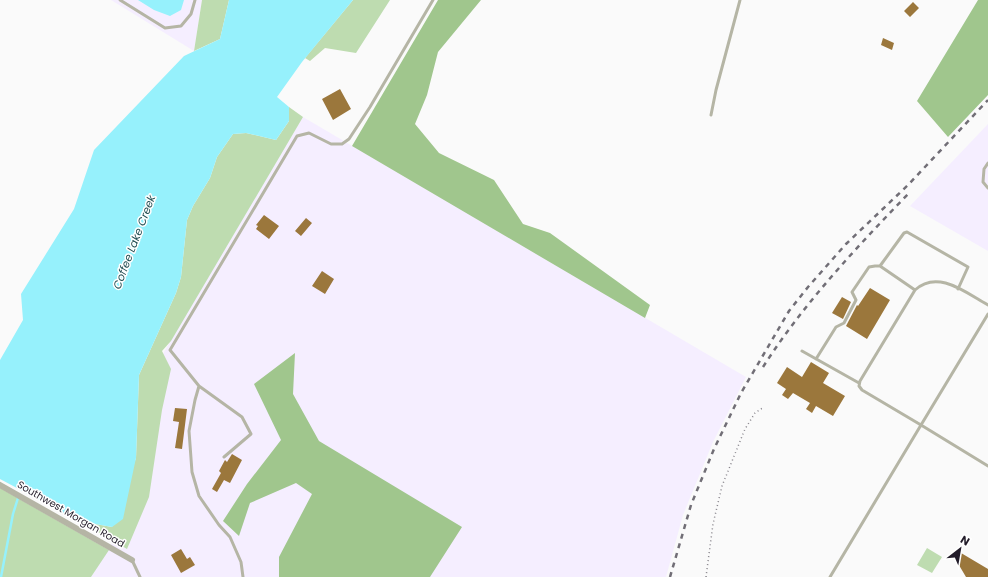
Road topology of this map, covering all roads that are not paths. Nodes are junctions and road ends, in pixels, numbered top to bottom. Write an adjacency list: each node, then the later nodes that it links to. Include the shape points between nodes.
1 (120, 0): 2 (lane, via 165,28 181,26 191,14)
2 (195, 0)
3 (433, 0): 16 (lane, via 349,139 342,144 331,144 309,133 297,136 170,350)
4 (740, 0): 5 (lane)
5 (711, 115)
6 (988, 164): 7 (lane, via 984,169 983,182)
7 (988, 188)
8 (880, 266): 9 (lane, via 907,232 968,267); 10 (lane); 14 (lane, via 869,267 852,292 856,300 844,323 836,327)
9 (958, 288): 10 (lane, via 949,283 934,281 920,285); 11 (lane)
10 (915, 290): 15 (lane)
11 (988, 305)
12 (988, 314): 17 (lane)
13 (802, 351): 14 (lane)
14 (816, 359): 15 (lane)
15 (859, 383): 17 (lane, via 862,390)
16 (199, 386): 18 (lane, via 242,417 251,434); 23 (lane, via 189,431 192,472 199,496 218,525 230,537 241,562)
17 (921, 425): 19 (lane); 24 (lane)
18 (224, 457)
19 (988, 466)
20 (0, 485): 21 (street, Southwest Morgan Road)
21 (132, 560): 22 (lane)
22 (140, 577)
23 (242, 577)
24 (830, 577)

